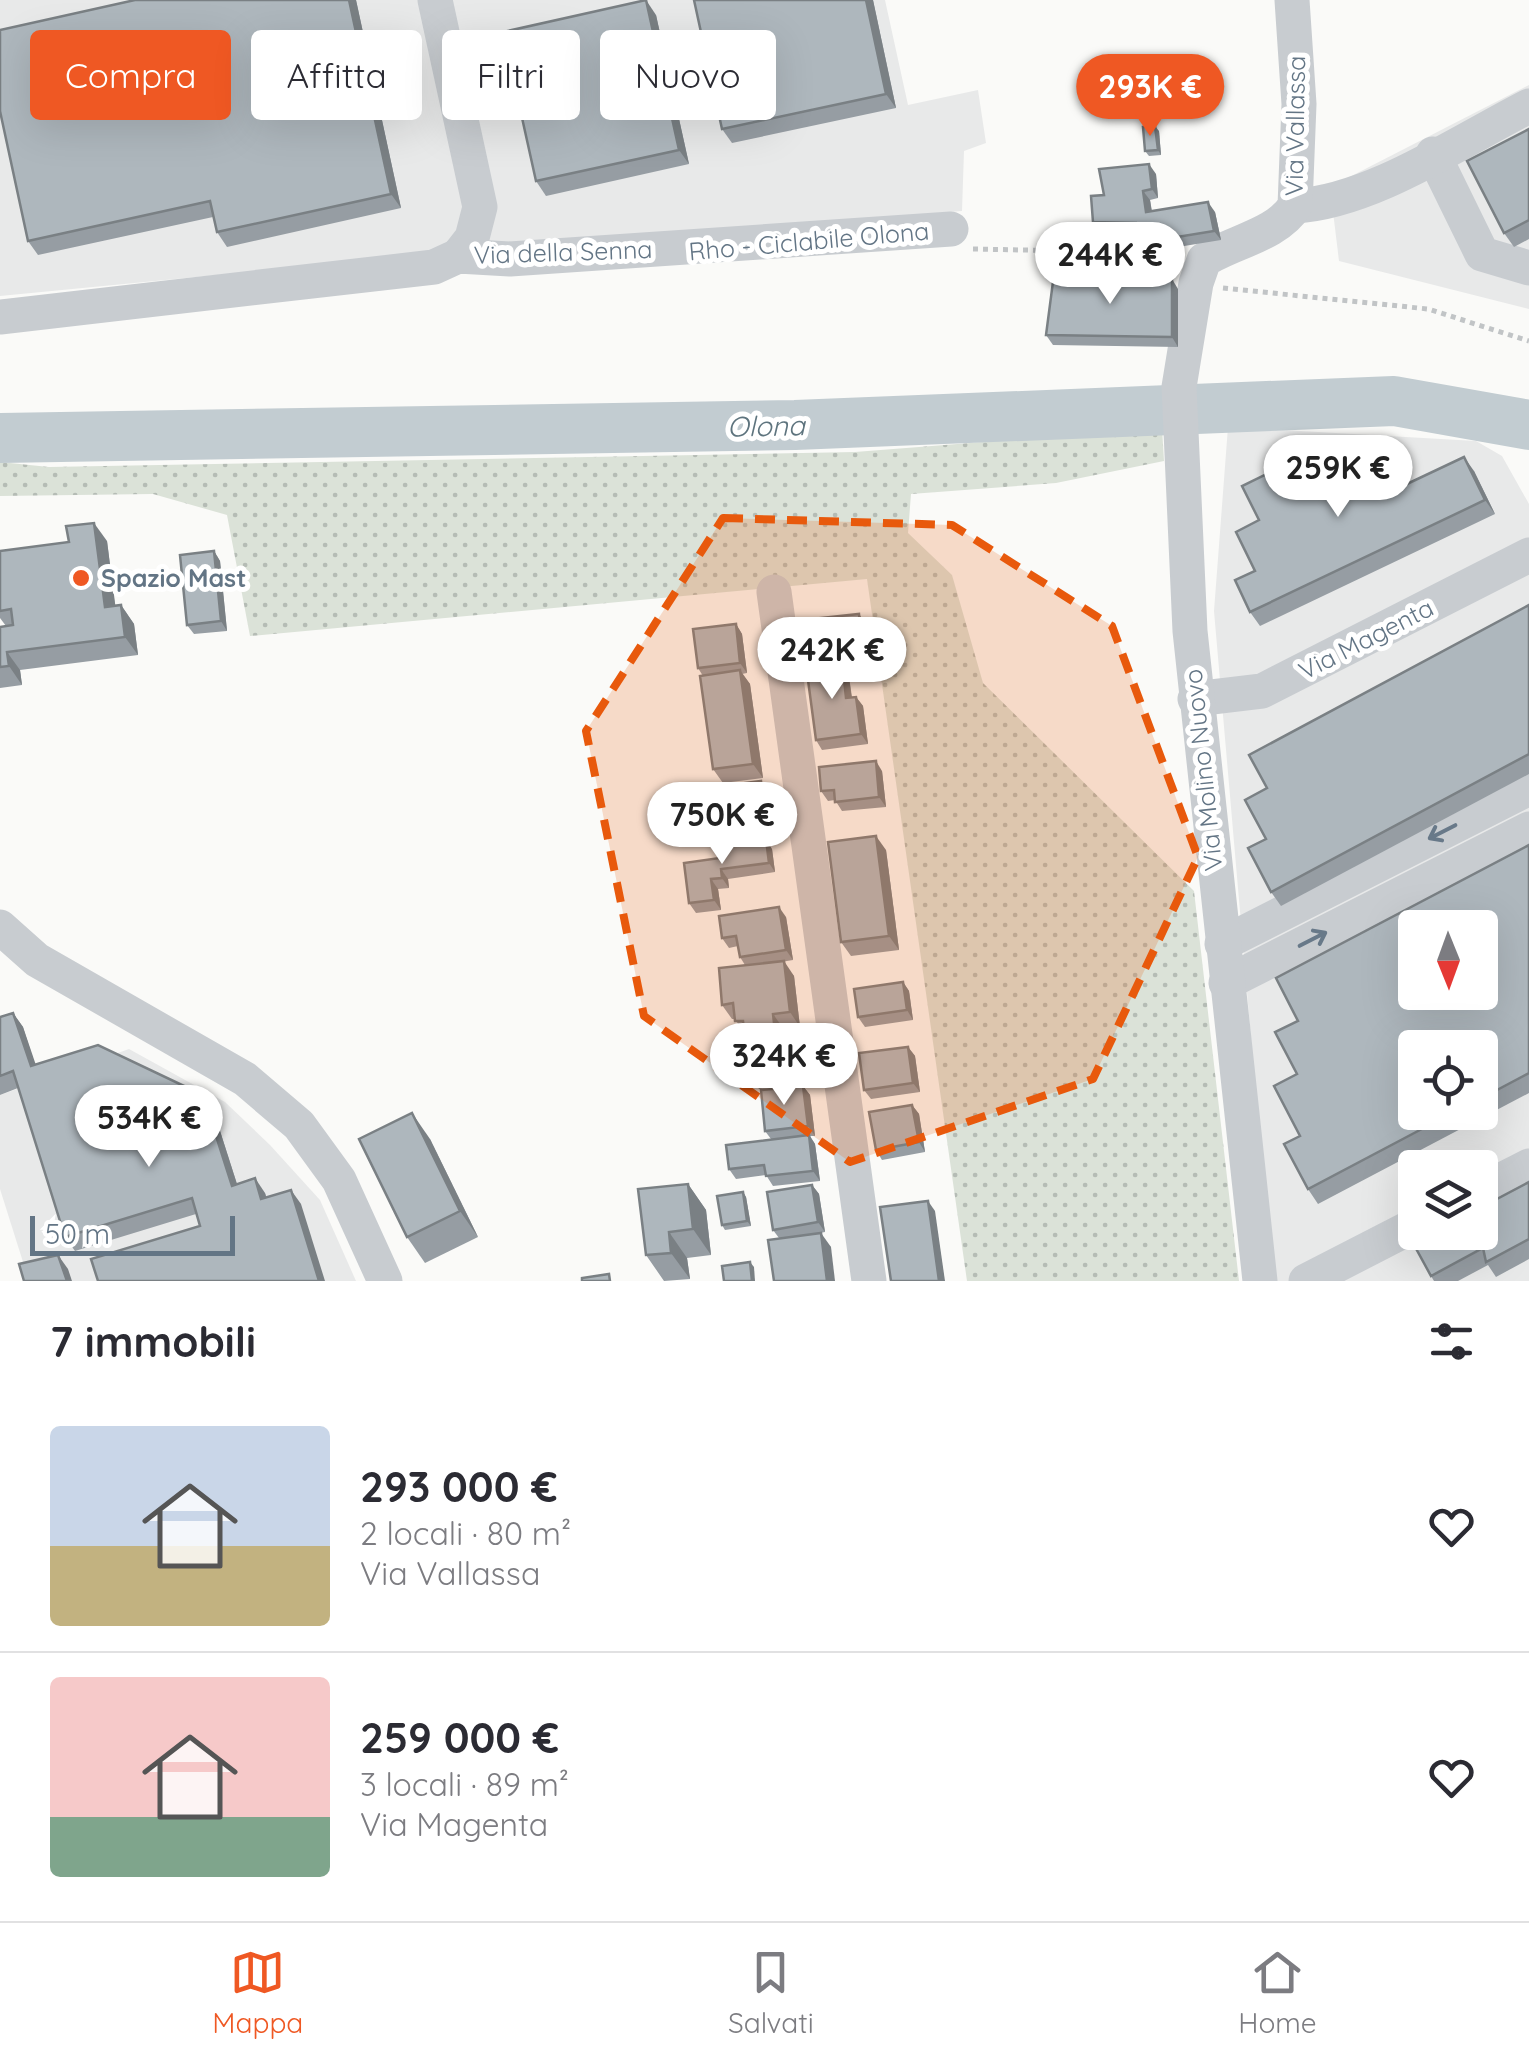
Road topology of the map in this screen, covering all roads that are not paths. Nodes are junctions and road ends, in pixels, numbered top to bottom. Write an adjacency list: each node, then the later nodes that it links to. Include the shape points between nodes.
1 (435, 0): 7 (street, via 480,207 472,238)
2 (1292, 0): 5 (street, Via Vallassa, via 1299,104)
3 (1529, 106): 4 (street)
4 (1433, 154): 5 (street, via 1356,193); 8 (street, via 1482,254)
5 (1295, 206): 9 (street, Via Vallassa)
6 (954, 239): 7 (street, Via della Senna)
7 (458, 256): 10 (street, Via della Senna, via 434,267)
8 (1529, 268)
9 (1200, 272): 13 (street, Via Molino Nuovo, via 1179,387)
10 (0, 317)
11 (1529, 555): 13 (street, Via Magenta, via 1262,691)
12 (774, 592): 23 (street)
13 (1195, 699): 17 (street, Via Molino Nuovo)
14 (1529, 788): 17 (street, one-way to 17)
15 (1529, 830): 18 (street, one-way to 15)
16 (0, 926): 22 (street, via 37,960 245,1079 298,1125 340,1180)
17 (1222, 944): 18 (street, Via Molino Nuovo)
18 (1226, 983): 24 (street, Via Molino Nuovo)
19 (1529, 1166): 20 (street)
20 (1498, 1182)
21 (1398, 1234): 25 (street)
22 (385, 1281)
23 (869, 1281)
24 (1260, 1281)
25 (1306, 1281)

